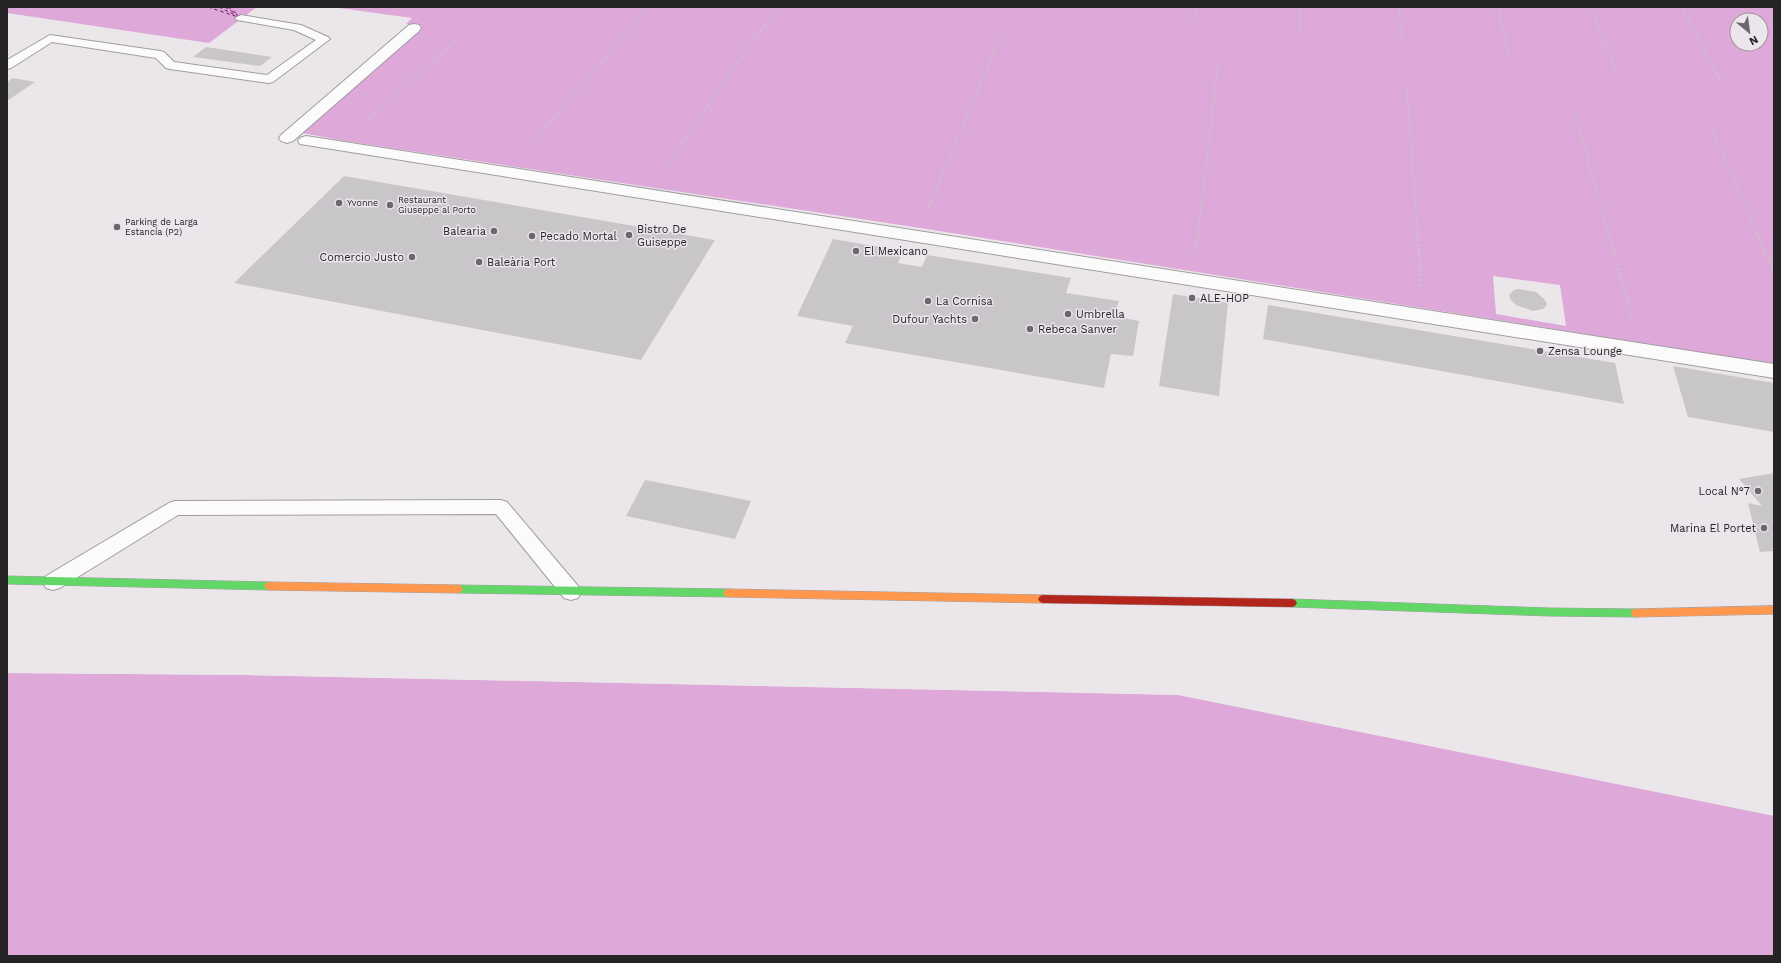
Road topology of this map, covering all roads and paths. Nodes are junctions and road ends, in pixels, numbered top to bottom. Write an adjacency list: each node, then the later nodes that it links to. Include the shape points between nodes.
1 (649, 7): 27 (path)
2 (1196, 7): 10 (path)
3 (1299, 7): 12 (path)
4 (1399, 7): 15 (path)
5 (1498, 7): 16 (path)
6 (1592, 7): 19 (path)
7 (1682, 7): 20 (path)
8 (776, 9): 28 (path)
9 (241, 18): 18 (lane, via 297,27 324,39 269,79 170,65 160,55 50,38)
10 (1194, 22)
11 (414, 28): 25 (street)
12 (1299, 34)
13 (1001, 36): 29 (path)
14 (456, 41): 23 (path)
15 (1403, 44)
16 (1509, 58)
17 (1218, 64): 30 (path)
18 (7, 65)
19 (1614, 71)
20 (1722, 83)
21 (1407, 89): 32 (path)
22 (1574, 110): 33 (path)
23 (363, 125)
24 (1712, 129): 31 (path)
25 (287, 138)
26 (306, 141): 34 (street)
27 (522, 154)
28 (660, 175)
29 (926, 214)
30 (1195, 257)
31 (1774, 273)
32 (1422, 294)
33 (1635, 327)
34 (1774, 371)
35 (7, 580): 36 (street)
36 (53, 582): 37 (street); 37 (lane, via 175,508 501,507)
37 (571, 592): 38 (street, via 1317,604 1549,612)
38 (1774, 610)

